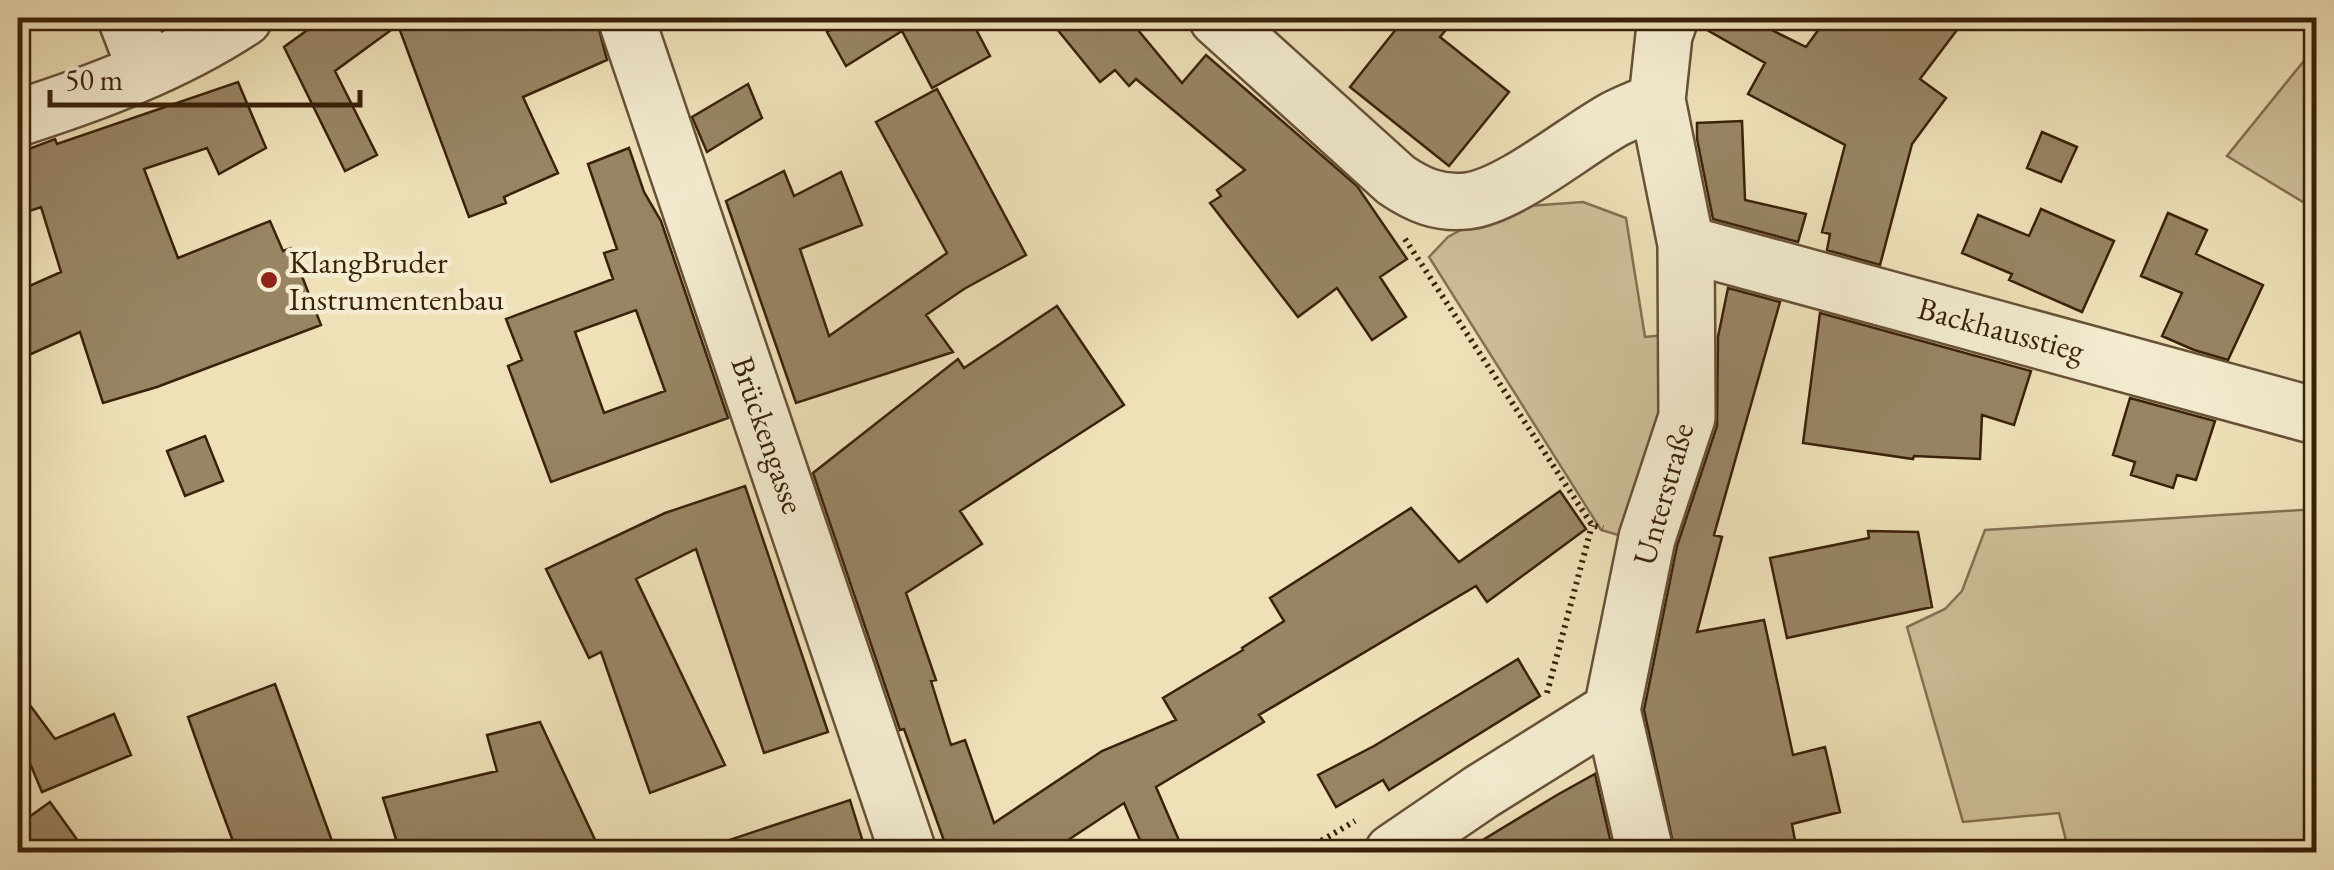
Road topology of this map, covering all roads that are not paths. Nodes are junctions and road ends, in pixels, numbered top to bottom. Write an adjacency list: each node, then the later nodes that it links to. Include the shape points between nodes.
1 (126, 18): 6 (street)
2 (244, 18): 6 (street)
3 (626, 18): 13 (street, Brückengasse)
4 (1217, 18): 7 (street, via 1396,180 1440,201 1497,192)
5 (1670, 18): 7 (street, Unterstraße)
6 (146, 70): 8 (street)
7 (1657, 100): 9 (street, Unterstraße)
8 (18, 118)
9 (1686, 244): 10 (street, Backhausstieg); 11 (street, Unterstraße, via 1687,418 1647,538)
10 (2316, 416)
11 (1612, 710): 12 (street, via 1481,792); 14 (street)
12 (1382, 832)
13 (908, 852)
14 (1645, 852)

